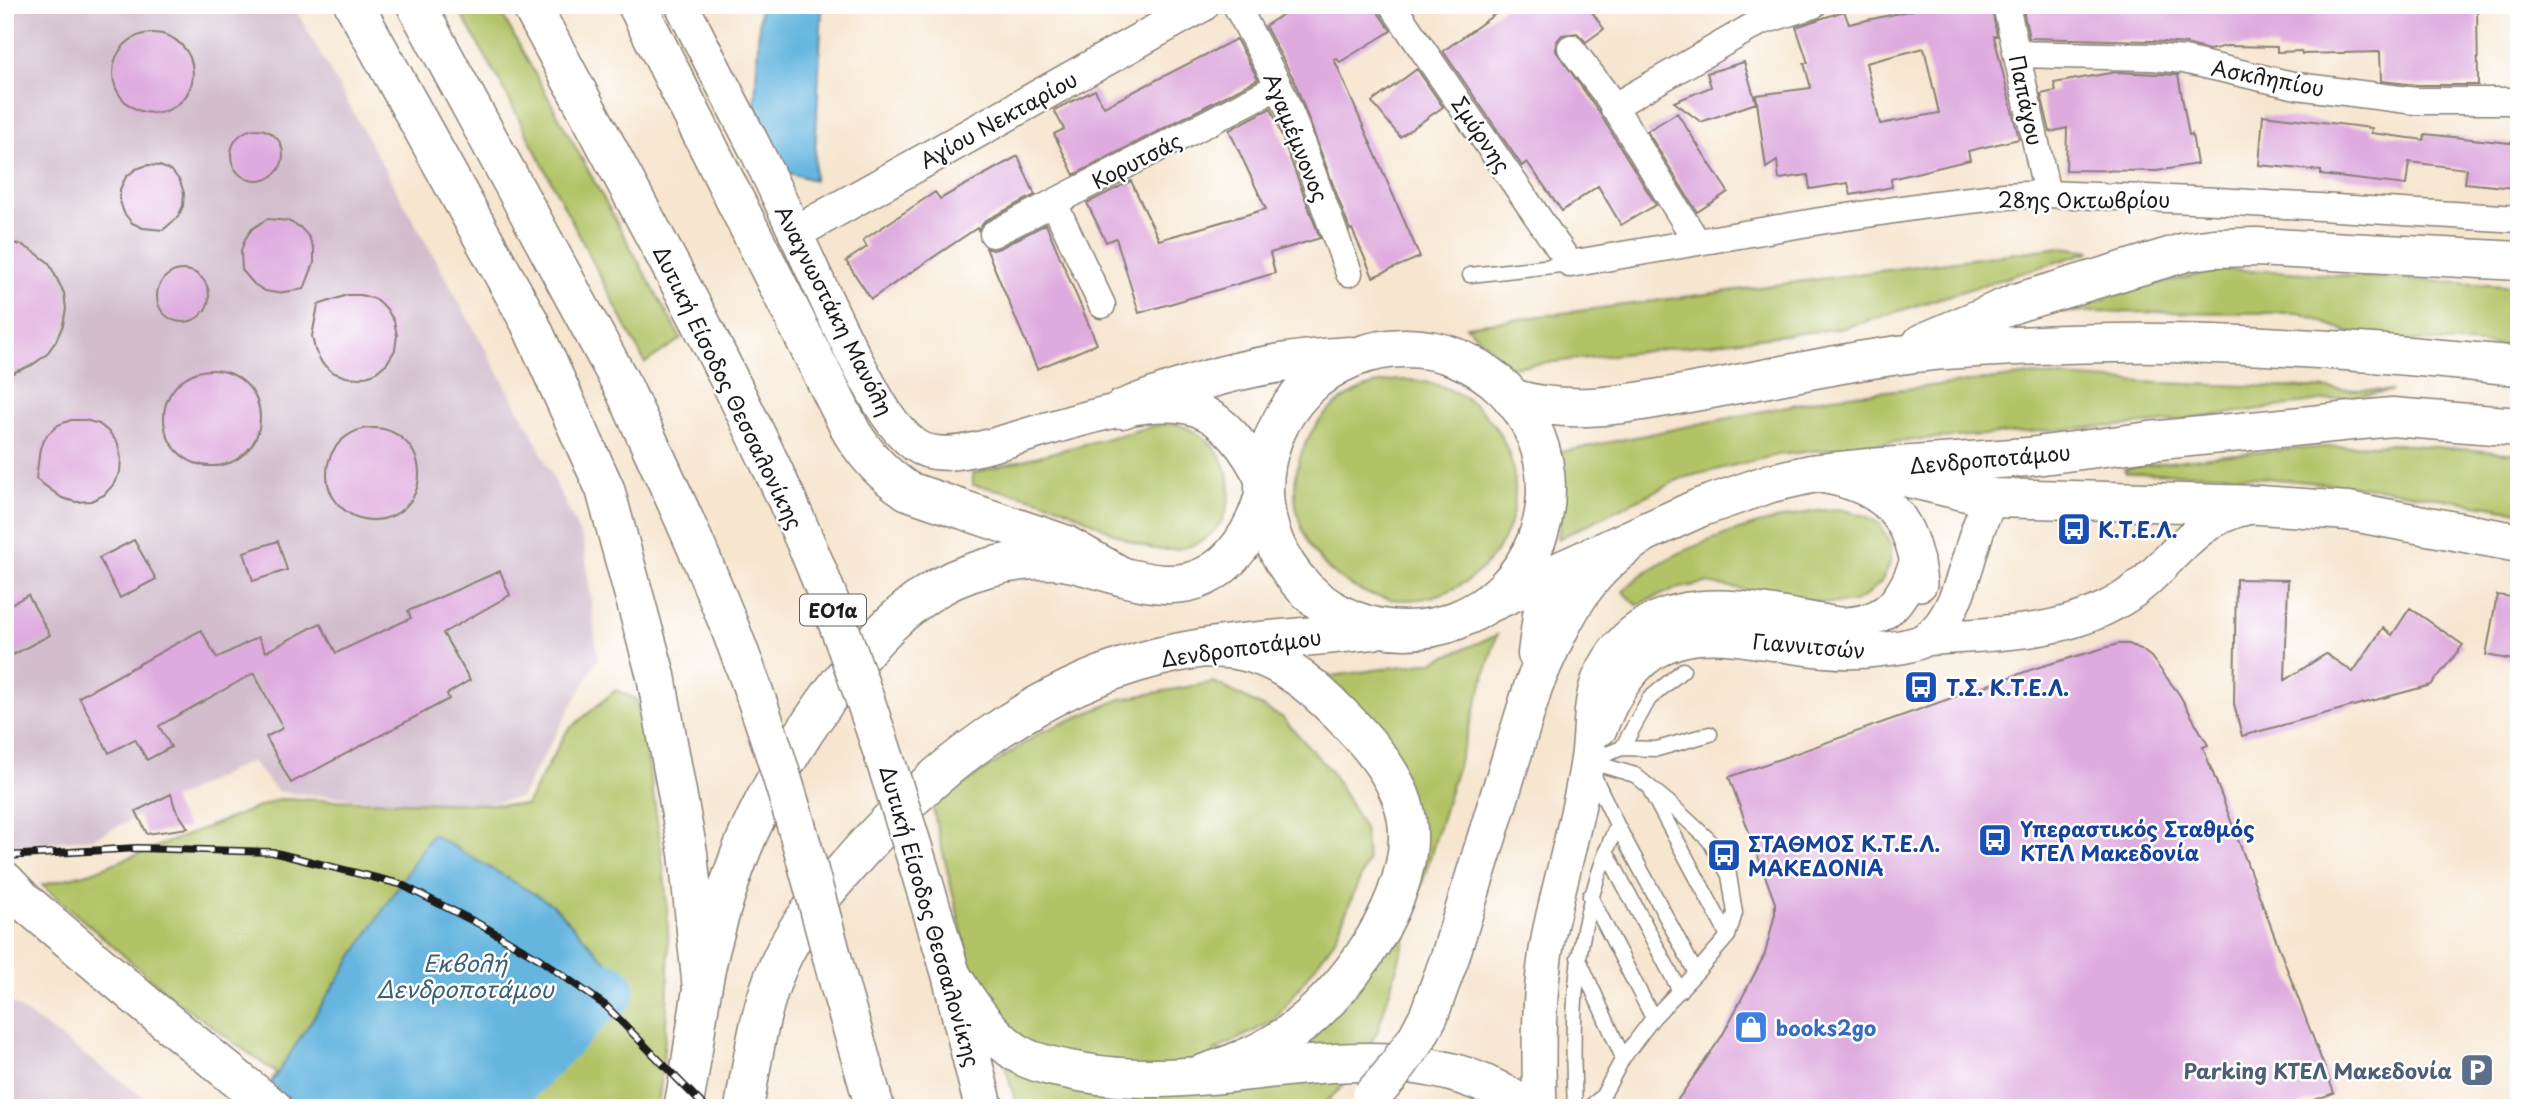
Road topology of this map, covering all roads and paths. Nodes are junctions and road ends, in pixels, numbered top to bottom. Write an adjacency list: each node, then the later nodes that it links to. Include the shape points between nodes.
1 (354, 5): 64 (main road, via 529,321 606,489 656,676 688,853)
2 (416, 5): 72 (main road, bridge, via 624,389 691,533 750,681 800,833)
3 (531, 5): 63 (main road, Δυτική Είσοδος Θεσσαλονίκης / ΕΟ1α, bridge, via 771,463 833,610 887,761)
4 (637, 5): 44 (main road, via 852,433 869,458 908,491 1064,544)
5 (681, 5): 20 (street, Αναγνωστάκη Μανόλη)
6 (1202, 5): 20 (street, Αγίου Νεκταρίου)
7 (1236, 5): 14 (street, Αγαμέμνονος)
8 (1392, 5): 24 (street, Σμύρνης)
9 (1814, 5): 11 (street)
10 (2006, 5): 13 (street, Παπάγου)
11 (1768, 14): 16 (street)
12 (1571, 48): 16 (street)
13 (2018, 54): 15 (street, Ασκληπίου, via 2184,60 2297,86 2416,101); 17 (street, Παπάγου)
14 (1279, 86): 18 (street, Κορυτσάς); 25 (street, Αγαμέμνονος)
15 (2519, 101)
16 (1613, 107): 22 (street)
17 (2047, 194): 19 (street, 28ης Οκτωβρίου); 22 (street, 28ης Οκτωβρίου, via 1928,205)
18 (1054, 203): 21 (street, Κορυτσάς); 27 (street)
19 (2519, 219)
20 (795, 233): 32 (street, Αναγνωστάκη Μανόλη, via 885,412 921,449 947,453 975,450)
21 (993, 234)
22 (1697, 242): 24 (street, 28ης Οκτωβρίου)
23 (2519, 261): 28 (main road, via 2256,247 2186,252 2016,303)
24 (1570, 264): 26 (lane)
25 (1349, 273)
26 (1470, 275)
27 (1102, 305)
28 (1894, 355): 30 (main road, Δενδροποτάμου, via 2166,343); 31 (main road, Δενδροποτάμου, via 1603,406 1552,408)
29 (1359, 356): 31 (main road, Δενδροποτάμου, via 1403,349 1447,355 1477,369); 32 (main road, via 1305,358 1241,369); 37 (main road, Δενδροποτάμου, via 1322,375 1292,405 1272,442)
30 (2519, 366)
31 (1512, 398): 41 (main road, Δενδροποτάμου, via 1532,429 1543,464 1545,500)
32 (1122, 409): 37 (street, Αναγνωστάκη Μανόλη, via 1171,405 1205,413 1240,443)
33 (2519, 427): 34 (main road, Δενδροποτάμου, via 2392,417)
34 (2028, 457): 35 (main road, Δενδροποτάμου); 38 (main road)
35 (1869, 468): 36 (main road, Δενδροποτάμου); 38 (main road)
36 (1811, 474): 40 (main road, Δενδροποτάμου, via 1738,493); 43 (street, via 1854,484 1880,497 1903,522)
37 (1264, 489): 44 (main road, via 1253,526 1233,556 1213,573 1170,585); 47 (main road, Δενδροποτάμου, via 1274,542 1300,583 1337,613)
38 (1992, 498): 39 (main road); 48 (street, via 1955,597)
39 (2260, 505): 42 (main road, via 2348,511); 48 (street, Γιαννιτσών, via 2211,520 2135,591 2089,617 2046,629)
40 (1647, 531): 45 (main road, Δενδροποτάμου); 51 (main road, via 1619,549 1585,585)
41 (1538, 536): 45 (main road); 46 (main road, Δενδροποτάμου, via 1516,577)
42 (2519, 543)
43 (1917, 561): 48 (street); 54 (street, Γιαννιτσών, via 1895,604 1874,619 1839,624 1701,606 1668,613 1646,624 1616,649 1599,679)
44 (1121, 576): 64 (main road, via 1056,560 1001,565 930,592 897,617 827,701 757,816 723,908)
45 (1541, 581): 46 (main road, Δενδροποτάμου); 51 (main road, via 1543,608)
46 (1485, 606): 47 (main road, Δενδροποτάμου, via 1436,627)
47 (1383, 628): 49 (main road, Δενδροποτάμου)
48 (1925, 639): 54 (street, Γιαννιτσών, via 1855,652 1725,637 1675,642 1652,653 1624,684 1608,709)
49 (1204, 648): 68 (main road, via 1241,651 1270,660 1328,701 1393,780 1404,804 1408,837 1403,873 1387,914 1357,965 1329,1000 1281,1039 1236,1063); 71 (main road, Δενδροποτάμου, via 1118,669 1048,701 973,747 911,799 832,885 790,943 763,1009)
50 (1683, 670): 53 (lane, via 1649,699)
51 (1534, 684): 74 (main road, bridge, via 1429,1015 1390,1076)
52 (1710, 734): 53 (lane, via 1657,749)
53 (1622, 748): 54 (lane)
54 (1588, 761): 55 (lane, via 1635,775); 56 (lane); 76 (street, Γιαννιτσών, via 1547,950 1540,1021)
55 (1647, 785): 60 (lane); 60 (lane, via 1709,840 1729,874 1735,913)
56 (1617, 825): 57 (lane); 62 (lane)
57 (1606, 851): 59 (lane); 65 (lane)
58 (5, 881): 69 (main road, via 149,1008)
59 (1590, 896): 61 (lane); 66 (lane)
60 (1728, 936): 62 (lane)
61 (1577, 956): 67 (lane); 77 (lane)
62 (1696, 973): 65 (lane)
63 (951, 974): 68 (main road, via 970,1007 1023,1056 1057,1068 1118,1079); 73 (main road, Δυτική Είσοδος Θεσσαλονίκης / ΕΟ1α)
64 (702, 989): 70 (main road)
65 (1680, 991): 66 (lane)
66 (1653, 1018): 67 (lane)
67 (1623, 1058): 78 (lane, via 1602,1097)
68 (1197, 1076): 75 (main road, via 1409,1063 1464,1074 1496,1087)
69 (264, 1100)
70 (683, 1108)
71 (744, 1108)
72 (875, 1108)
73 (984, 1108)
74 (1360, 1108)
75 (1527, 1108)
76 (1540, 1108)
77 (1575, 1108)
78 (1588, 1108)

